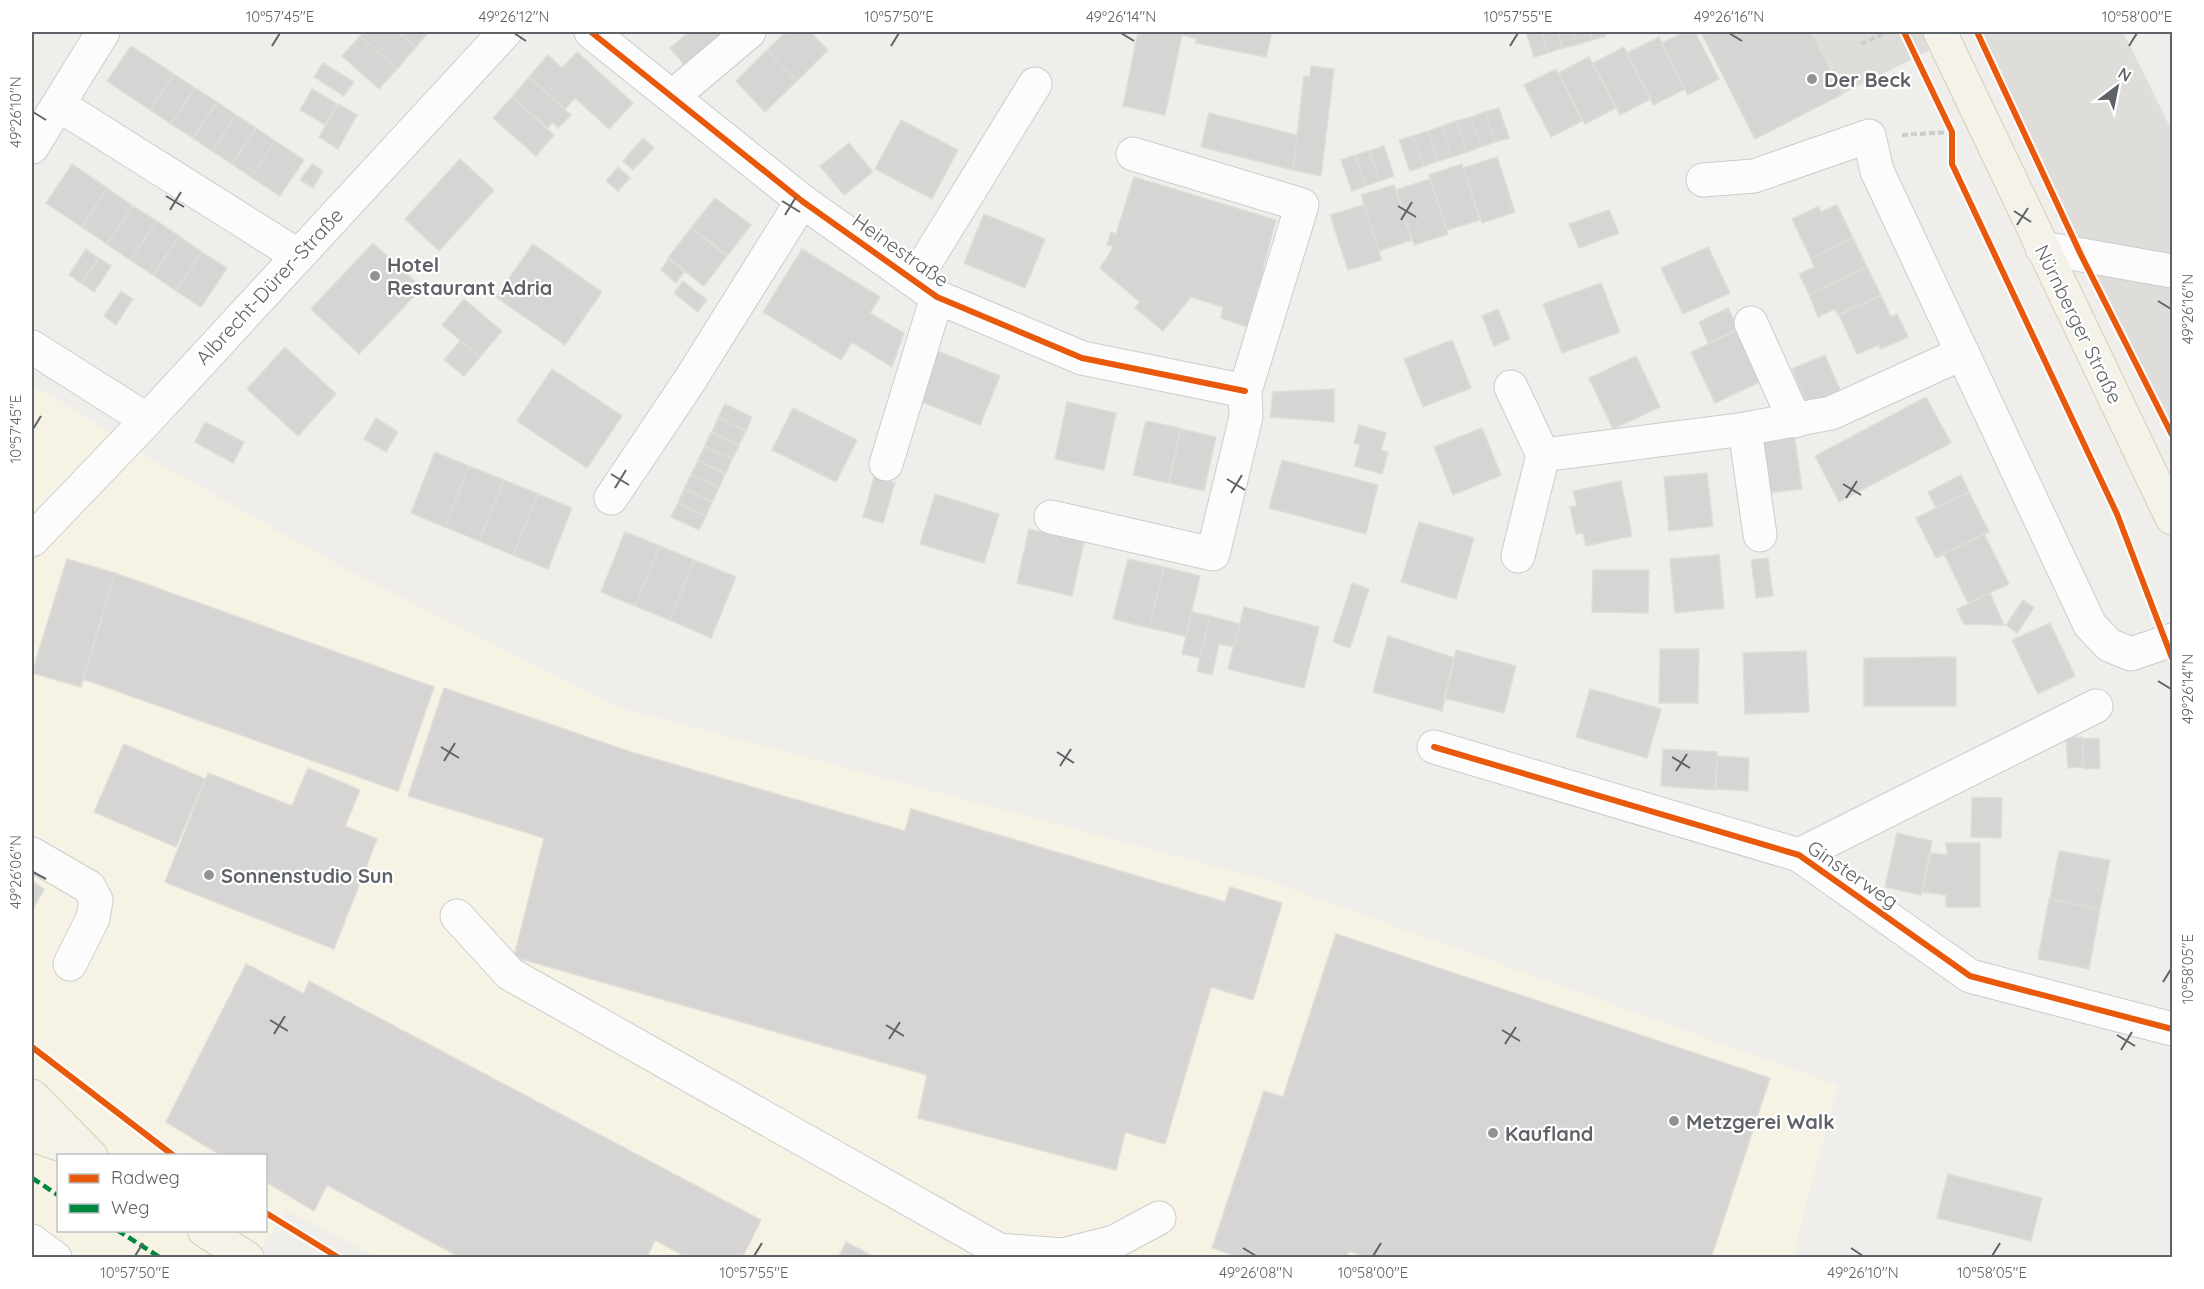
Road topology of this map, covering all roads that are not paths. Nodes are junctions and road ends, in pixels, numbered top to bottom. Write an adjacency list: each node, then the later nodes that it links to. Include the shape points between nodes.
1 (103, 32): 8 (street)
2 (505, 32): 14 (street, Albrecht-Dürer-Straße)
3 (591, 32): 7 (street, Heinestraße)
4 (749, 32): 7 (street)
5 (1940, 32): 13 (main road, Nürnberger Straße)
6 (1035, 84): 16 (street)
7 (673, 96): 12 (street, Heinestraße)
8 (59, 105): 9 (street); 14 (street)
9 (33, 140)
10 (1133, 154): 21 (street, via 1302,205)
11 (1703, 180): 19 (street, via 1754,176 1869,136 1877,171)
12 (802, 201): 16 (street, Heinestraße); 27 (street)
13 (2042, 248): 15 (street); 29 (main road, Nürnberger Straße)
14 (297, 255): 22 (street, Albrecht-Dürer-Straße)
15 (2172, 271)
16 (926, 289): 21 (street, Heinestraße, via 1082,358); 26 (street)
17 (1750, 323): 23 (street)
18 (32, 347): 22 (street)
19 (1963, 353): 23 (street, via 1831,413); 33 (street, via 2090,625 2109,645 2131,654)
20 (1511, 387): 25 (street)
21 (1245, 391): 28 (street, via 1246,417 1213,554)
22 (147, 420): 31 (street, Albrecht-Dürer-Straße)
23 (1794, 421): 24 (street)
24 (1745, 429): 25 (street); 30 (street)
25 (1542, 455): 32 (street)
26 (886, 464)
27 (611, 498)
28 (1051, 517)
29 (2172, 518)
30 (1760, 535)
31 (32, 540)
32 (1518, 556)
33 (2172, 640)
34 (2096, 706): 37 (street, Ginsterweg)
35 (1434, 747): 37 (street, Ginsterweg)
36 (32, 854): 39 (street, via 89,887 96,900 93,918)
37 (1799, 855): 40 (street, Ginsterweg, via 1970,976)
38 (457, 916): 48 (street, via 510,974)
39 (70, 964)
40 (2172, 1029)
41 (32, 1096): 44 (main road)
42 (32, 1135): 43 (main road)
43 (88, 1154)
44 (90, 1154)
45 (1159, 1218): 48 (street, via 1114,1242 1063,1255)
46 (207, 1232): 50 (main road)
47 (32, 1241): 49 (street)
48 (998, 1254)
49 (55, 1257)
50 (247, 1257)

